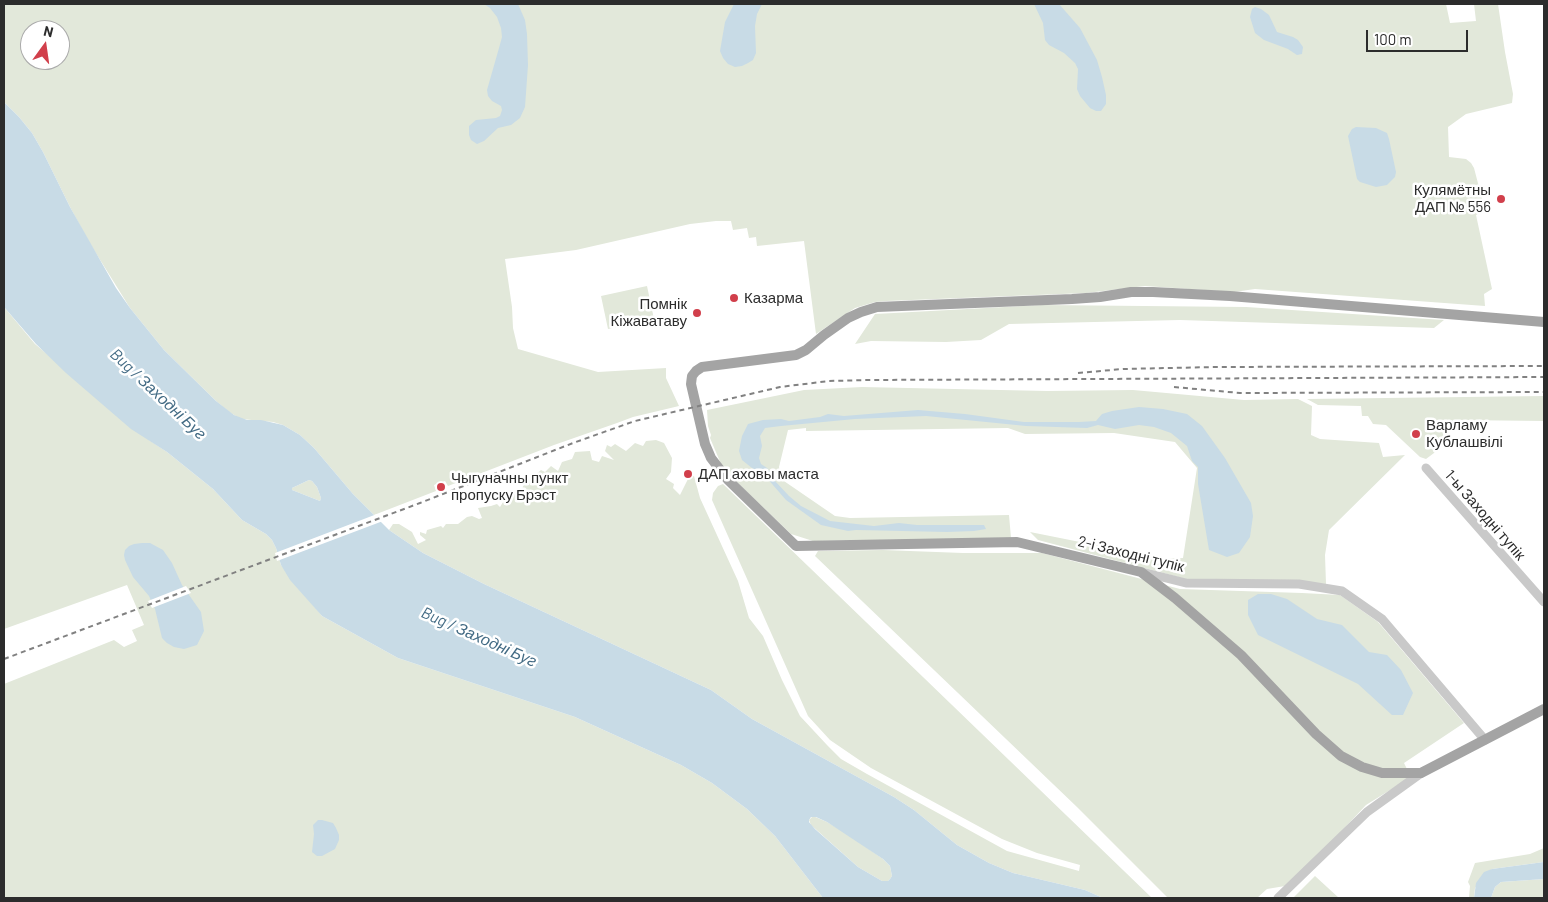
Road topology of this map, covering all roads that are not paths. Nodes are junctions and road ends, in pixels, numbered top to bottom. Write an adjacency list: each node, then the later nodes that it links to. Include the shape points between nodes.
1 (1544, 322): 3 (main road, 2-і Заходні тупік, via 1153,292 877,306 848,318 796,355 702,367 692,376 693,393 711,458 728,480 796,546 1017,542)
2 (1426, 468): 6 (street, 1-ы Заходні тупік)
3 (1141, 572): 4 (street, 2-і Заходні тупік); 5 (main road)
4 (1186, 583): 5 (street, via 1179,586); 8 (street, 2-і Заходні тупік, via 1299,584 1342,591 1382,619)
5 (1175, 598): 9 (main road, via 1241,655 1341,756 1382,773 1421,773)
6 (1544, 602)
7 (1544, 709): 8 (main road)
8 (1485, 740): 9 (main road)
9 (1426, 770): 10 (street, via 1367,812)
10 (1278, 898)

